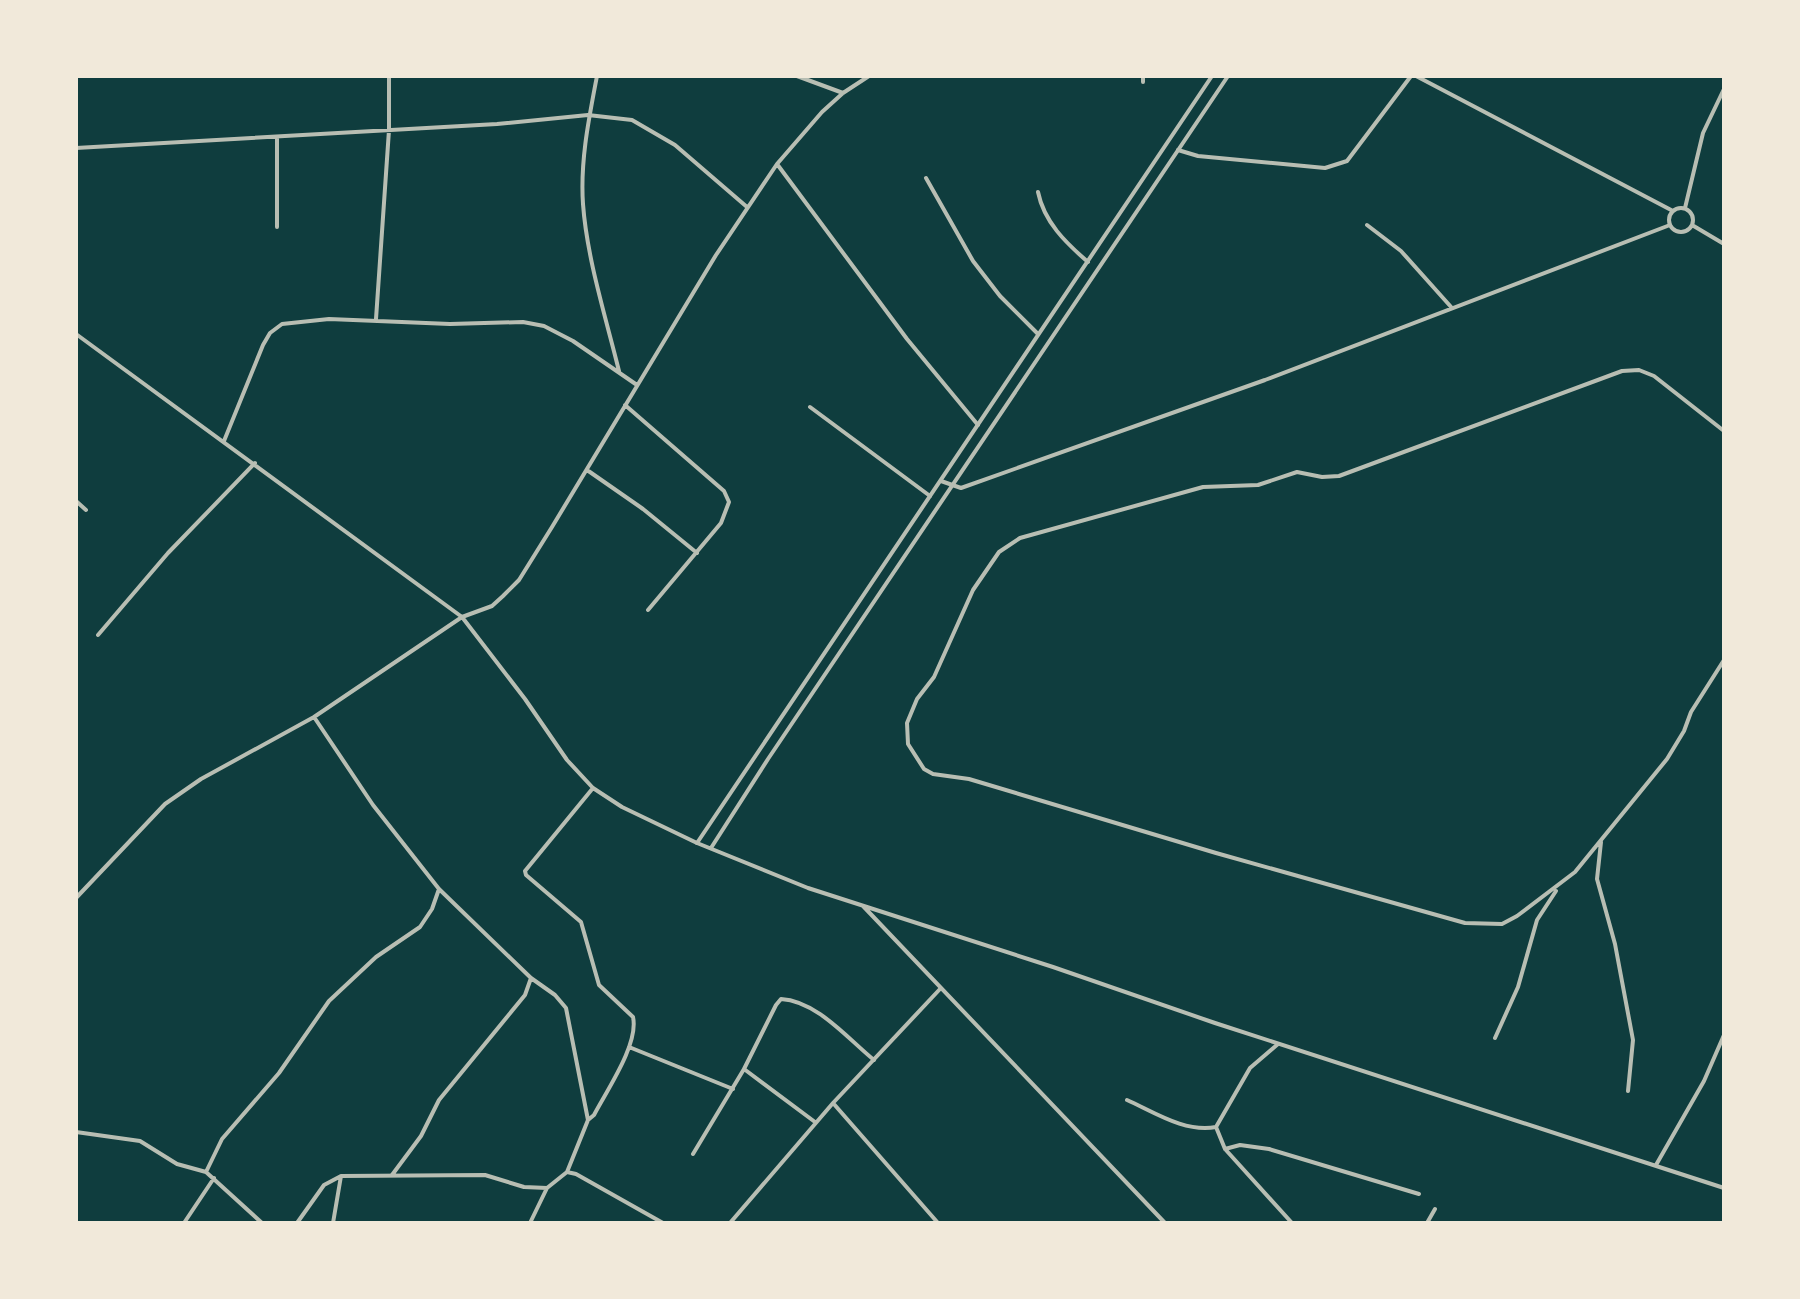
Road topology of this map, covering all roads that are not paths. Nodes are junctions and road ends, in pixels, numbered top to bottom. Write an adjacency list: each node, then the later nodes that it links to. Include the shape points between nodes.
1 (389, 76): 11 (street)
2 (597, 76): 10 (street)
3 (797, 76): 9 (street)
4 (869, 76): 9 (street)
5 (1212, 76): 26 (street)
6 (1228, 76): 14 (street)
7 (1414, 76): 14 (street, via 1347,161 1325,168); 20 (street)
8 (1724, 89): 19 (street, via 1703,133)
9 (843, 93): 15 (street)
10 (588, 115): 11 (street); 18 (street, via 632,120 675,145); 31 (street, via 583,204)
11 (389, 130): 12 (street); 28 (street)
12 (277, 138): 13 (street); 24 (street)
13 (76, 148)
14 (1178, 150): 41 (street)
15 (777, 164): 18 (street); 35 (street)
16 (926, 178): 30 (street, via 973,261)
17 (1038, 192): 26 (street, via 1067,245)
18 (748, 207): 32 (street)
19 (1685, 208): 20 (street); 23 (street)
20 (1673, 211): 22 (street)
21 (1367, 225): 27 (street, via 1401,251)
22 (1670, 225): 23 (street, via 1681,232); 27 (street)
23 (1692, 225): 25 (street)
24 (277, 227)
25 (1724, 244)
26 (1088, 262): 30 (street)
27 (1452, 308): 41 (street, via 1265,380 961,488)
28 (376, 319): 31 (street, via 544,326); 37 (street, via 282,324 270,333)
29 (76, 334): 37 (street)
30 (1038, 334): 35 (street)
31 (619, 374): 32 (street)
32 (638, 385): 33 (street)
33 (625, 405): 39 (street); 45 (street, via 724,491 729,502 721,523)
34 (810, 407): 42 (street)
35 (978, 425): 40 (street)
36 (1724, 431): 55 (street, via 1654,376 1622,371 1339,476 1297,472 1258,485 1203,487 1020,538 999,552 973,590 907,723 908,744 933,774 969,779 1465,923 1502,924)
37 (224, 441): 38 (street)
38 (255, 463): 47 (street); 48 (street)
39 (587, 470): 45 (street); 47 (street, via 519,580 492,606)
40 (940, 480): 41 (street); 42 (street)
41 (951, 486): 54 (street)
42 (930, 496): 53 (street)
43 (76, 501): 44 (street)
44 (86, 510)
45 (697, 554): 46 (street)
46 (648, 610)
47 (462, 617): 50 (street); 51 (street)
48 (98, 635)
49 (1724, 660): 52 (street, via 1667,759)
50 (314, 717): 56 (street, via 373,805); 57 (street, via 165,804)
51 (593, 788): 53 (street); 64 (street, via 525,871 581,922 599,985 633,1017)
52 (1602, 840): 55 (street); 68 (street, via 1597,879 1633,1040)
53 (697, 843): 54 (street)
54 (711, 848): 58 (street)
55 (1559, 885): 62 (street, via 1537,920 1518,987)
56 (439, 889): 59 (street); 78 (street, via 420,927 376,957 329,1001 279,1073 222,1139)
57 (76, 898)
58 (862, 905): 60 (street); 63 (street)
59 (531, 978): 71 (street, via 566,1008); 80 (street, via 525,995 439,1100)
60 (940, 989): 65 (street); 95 (street)
61 (1724, 1035): 77 (street)
62 (1495, 1038)
63 (1279, 1043): 73 (street, via 1250,1068); 77 (street)
64 (629, 1047): 67 (street); 71 (street)
65 (874, 1060): 66 (street, via 828,1021 802,1004 781,999); 70 (street)
66 (744, 1069): 67 (street); 72 (street)
67 (733, 1089): 76 (street)
68 (1628, 1091)
69 (1127, 1100): 73 (street, via 1191,1128)
70 (833, 1103): 72 (street); 94 (street)
71 (588, 1120): 79 (street)
72 (816, 1123): 93 (street)
73 (1216, 1127): 75 (street)
74 (76, 1132): 78 (street, via 140,1141 177,1164)
75 (1225, 1149): 85 (street, via 1269,1149); 96 (street)
76 (693, 1154)
77 (1656, 1165): 84 (street)
78 (206, 1172): 82 (street)
79 (567, 1172): 83 (street); 92 (street)
80 (392, 1175): 81 (street); 83 (street, via 485,1175)
81 (341, 1176): 89 (street, via 324,1185); 90 (street)
82 (214, 1178): 87 (street); 88 (street)
83 (547, 1188): 91 (street)
84 (1724, 1188)
85 (1419, 1194)
86 (1435, 1209): 97 (street)
87 (184, 1223)
88 (262, 1223)
89 (297, 1223)
90 (333, 1223)
91 (530, 1223)
92 (663, 1223)
93 (730, 1223)
94 (938, 1223)
95 (1165, 1223)
96 (1292, 1223)
97 (1427, 1223)

